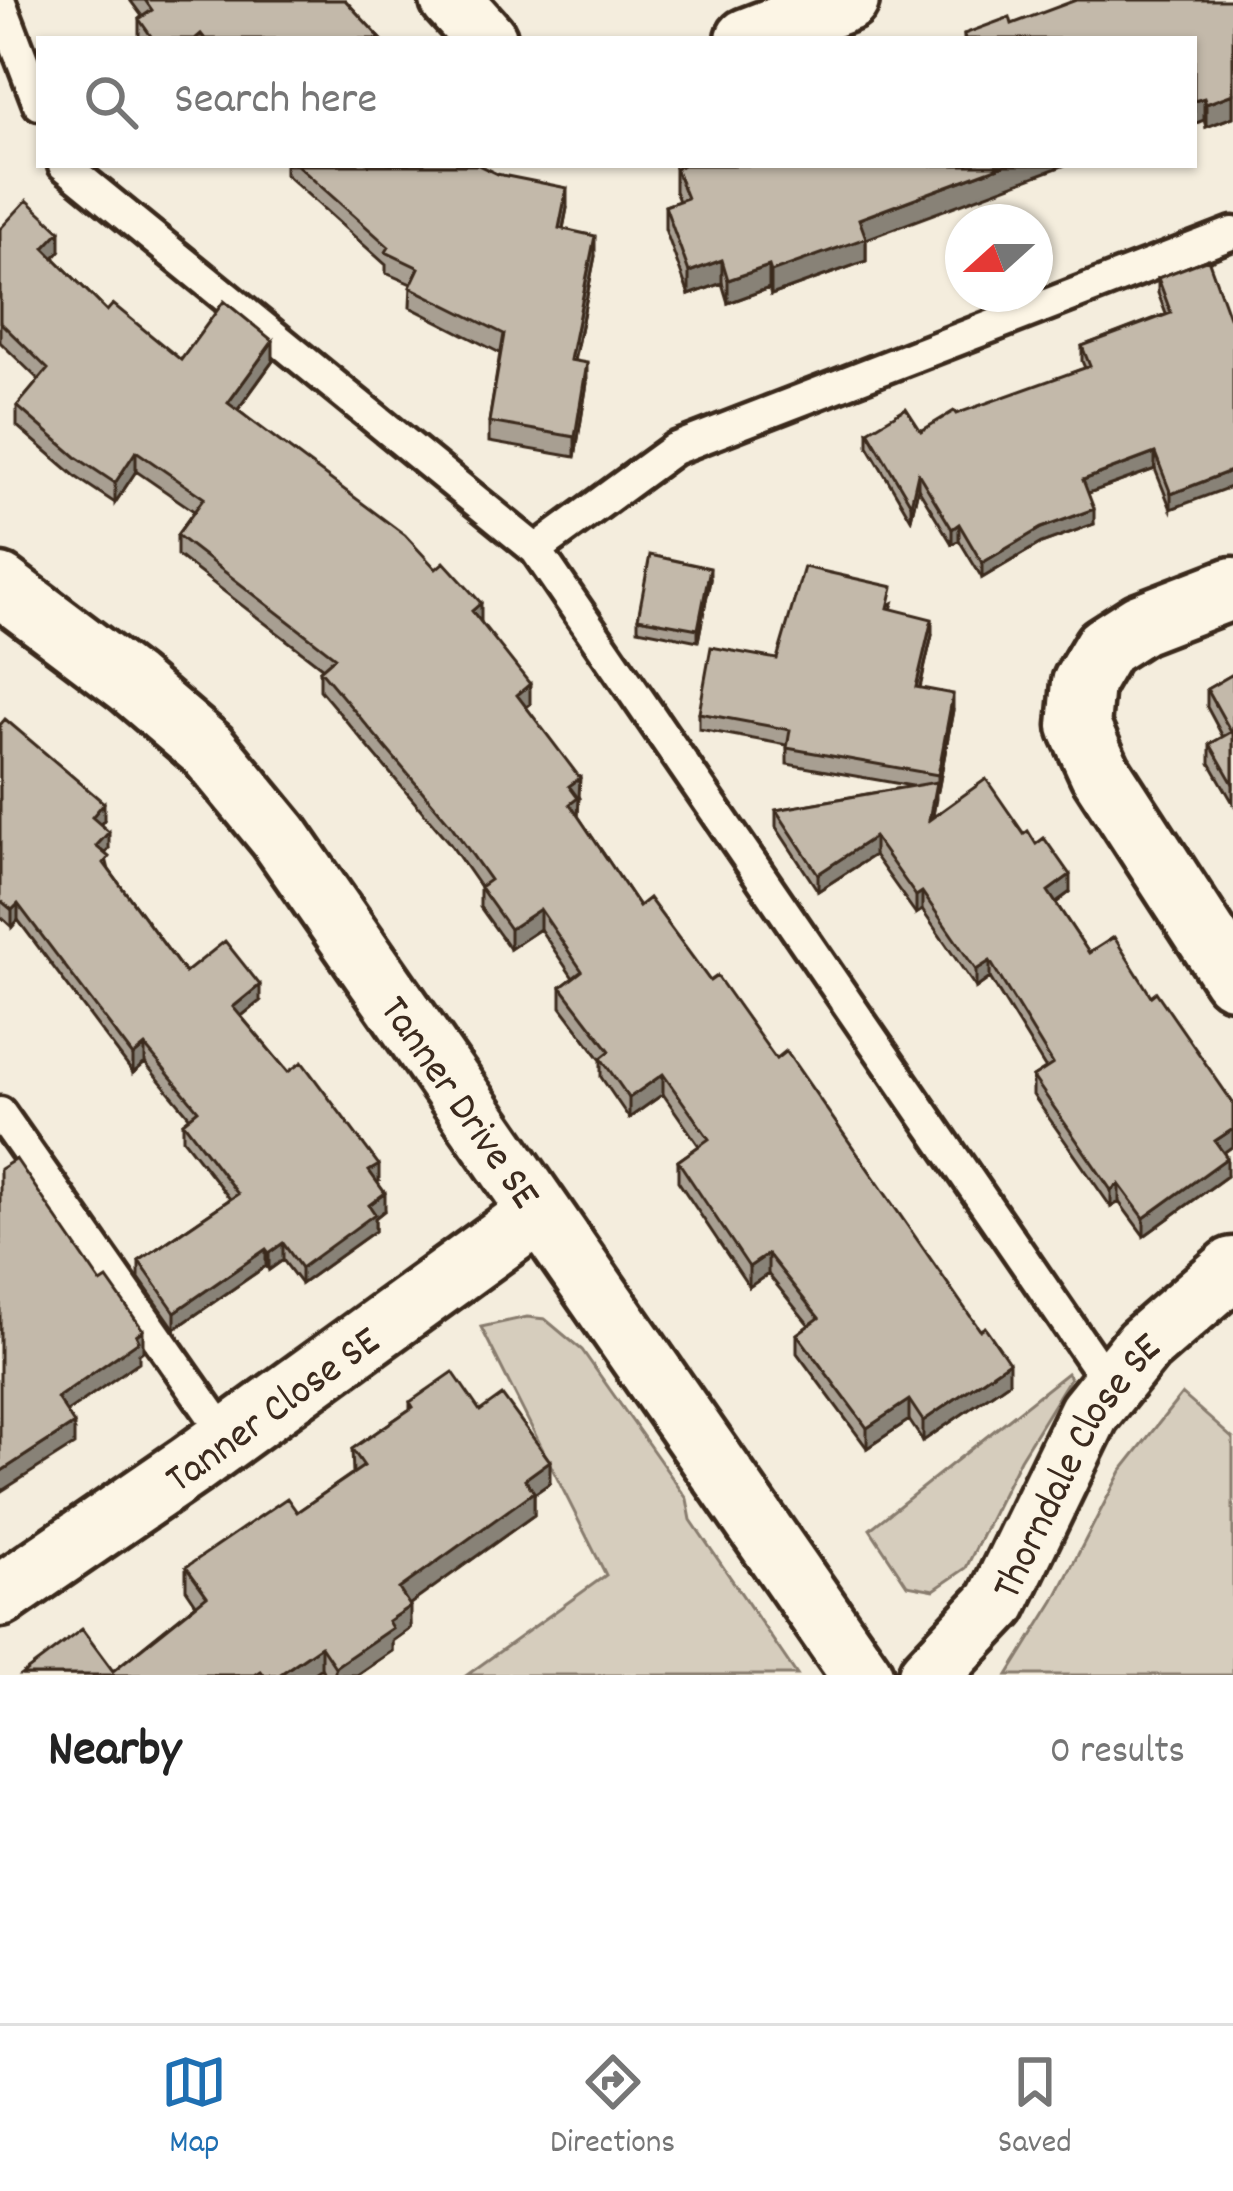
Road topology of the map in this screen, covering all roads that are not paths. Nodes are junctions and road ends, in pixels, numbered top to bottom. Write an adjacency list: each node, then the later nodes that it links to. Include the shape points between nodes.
1 (451, 0): 4 (street)
2 (848, 0): 5 (street)
3 (0, 2): 6 (lane)
4 (483, 36)
5 (755, 36)
6 (36, 96)
7 (68, 168): 9 (lane)
8 (1233, 233): 9 (lane, via 674,449)
9 (536, 550): 16 (lane)
10 (0, 585): 14 (street, Tanner Drive SE, via 208,750 279,836)
11 (1233, 588): 12 (street, via 1104,647 1083,682 1079,726 1100,772)
12 (1233, 977)
13 (0, 1113): 17 (lane)
14 (538, 1213): 17 (street, Tanner Close SE); 19 (street, Tanner Drive SE)
15 (1233, 1268): 16 (street, Thorndale Close SE, via 1143,1346)
16 (1111, 1387): 20 (street, Thorndale Close SE, via 1054,1479 997,1603)
17 (228, 1438): 18 (street, Tanner Close SE)
18 (0, 1596)
19 (862, 1675)
20 (929, 1675)

